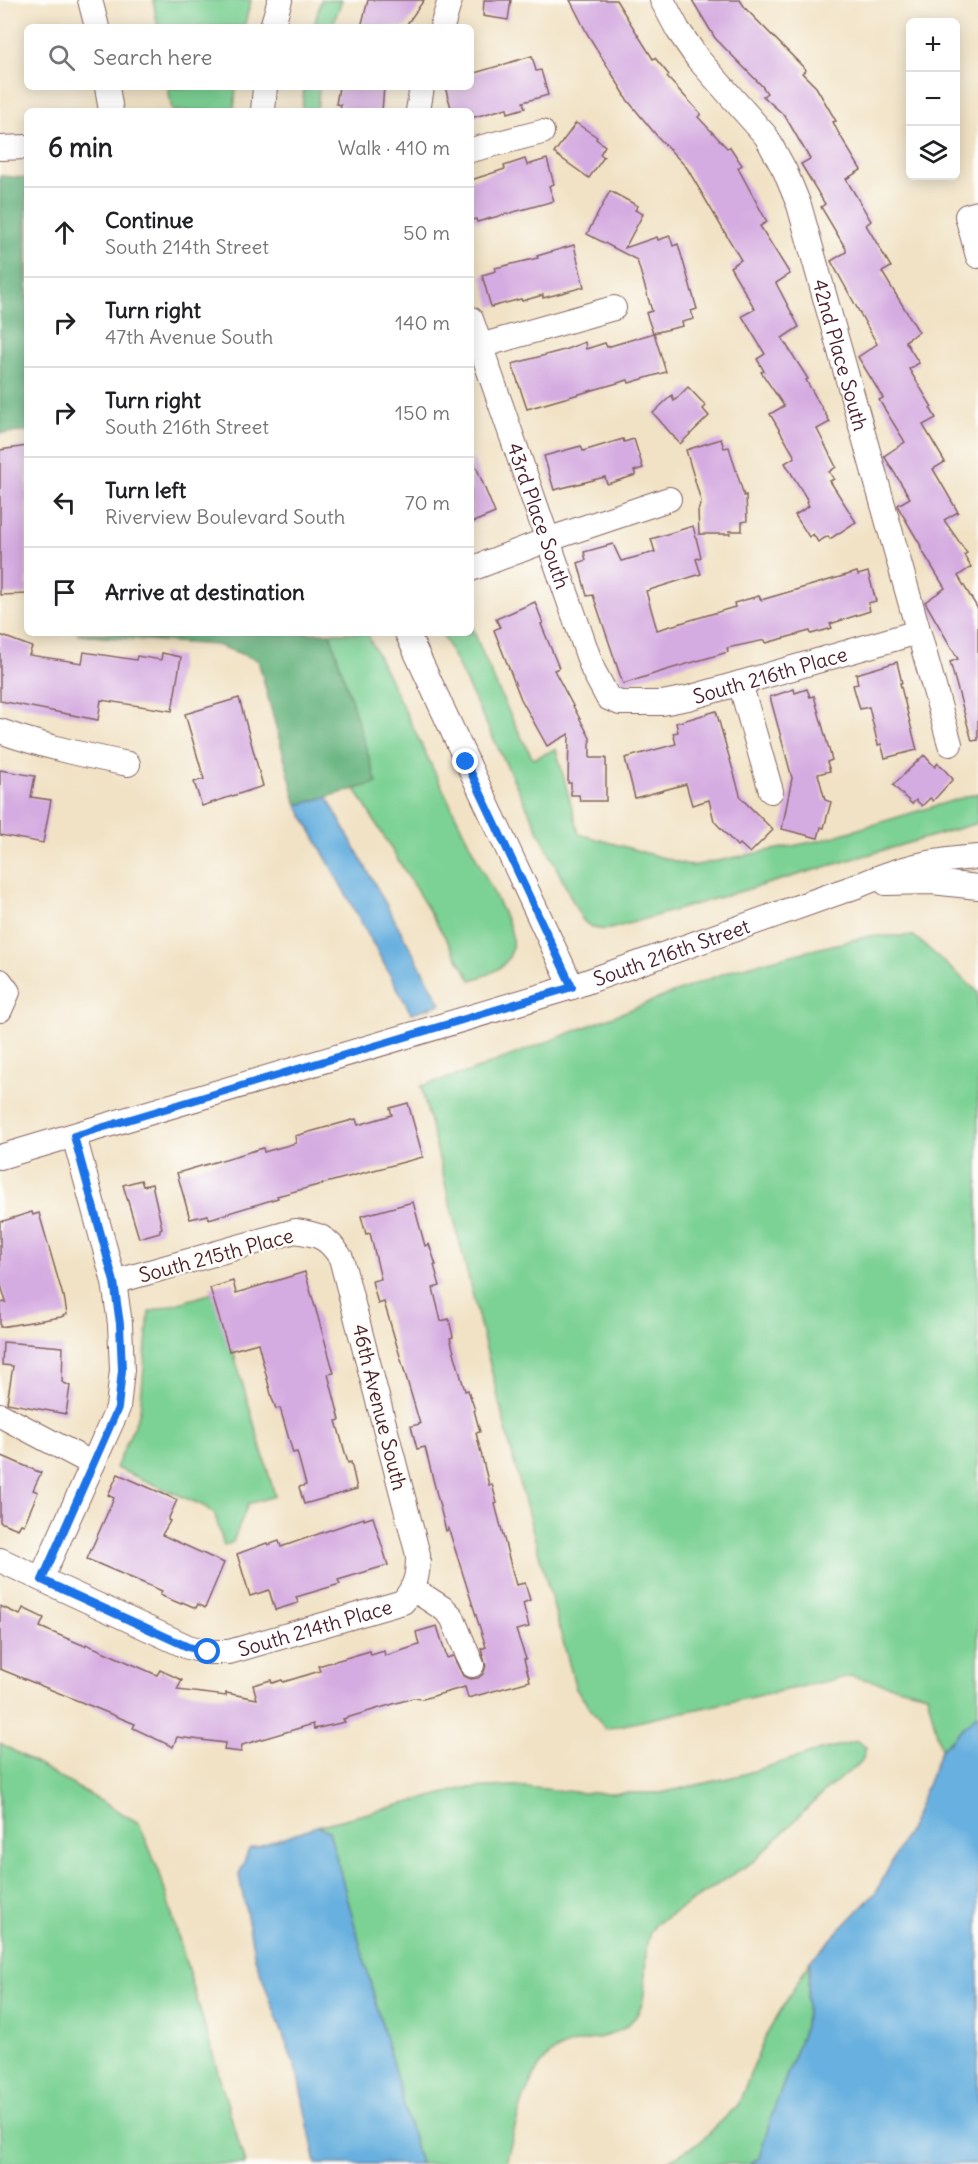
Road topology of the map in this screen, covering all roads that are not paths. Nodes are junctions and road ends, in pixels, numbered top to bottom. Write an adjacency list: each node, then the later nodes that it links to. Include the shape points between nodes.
1 (90, 0): 5 (street)
2 (280, 0): 6 (street)
3 (450, 0): 7 (street)
4 (662, 0): 26 (street, 42nd Place South, via 698,59 766,136 799,205)
5 (96, 24)
6 (273, 24)
7 (443, 24)
8 (108, 90): 11 (street)
9 (265, 90): 12 (street)
10 (422, 90): 13 (street)
11 (110, 108)
12 (263, 108)
13 (418, 108)
14 (542, 132): 17 (street)
15 (24, 147): 16 (street)
16 (0, 148)
17 (474, 149)
18 (978, 213): 19 (street, via 967,216)
19 (978, 256)
20 (614, 308): 22 (street)
21 (474, 329): 22 (street, 43rd Place South)
22 (480, 346): 24 (street, 43rd Place South)
23 (669, 499): 24 (street)
24 (547, 540): 25 (street); 29 (street, 43rd Place South, via 593,670 608,698)
25 (474, 568)
26 (918, 632): 28 (street, South 216th Place); 31 (street, 42nd Place South)
27 (408, 636): 38 (street)
28 (740, 683): 29 (street, South 216th Place, via 662,703); 33 (street)
29 (620, 703)
30 (0, 730): 32 (street, via 52,747)
31 (950, 744)
32 (128, 764)
33 (771, 791)
34 (978, 857): 35 (street, South 216th Street, via 919,864)
35 (857, 886): 36 (street, South 216th Street, via 932,882); 38 (street, South 216th Street)
36 (978, 887)
37 (0, 981): 39 (street, via 9,992)
38 (572, 987): 40 (street, South 216th Street)
39 (0, 1010)
40 (74, 1136): 41 (street, South 216th Street); 43 (street)
41 (0, 1157)
42 (318, 1234): 43 (street, South 215th Place, via 295,1231); 48 (street, 46th Avenue South, via 341,1257 418,1555 418,1576)
43 (114, 1282): 45 (street, via 122,1370 118,1408)
44 (0, 1415): 45 (street)
45 (93, 1464): 47 (street)
46 (0, 1560): 47 (street)
47 (42, 1580): 48 (street, South 214th Place, via 188,1647 208,1652 229,1652 403,1602)
48 (413, 1589): 49 (street, via 452,1617)
49 (472, 1665)

